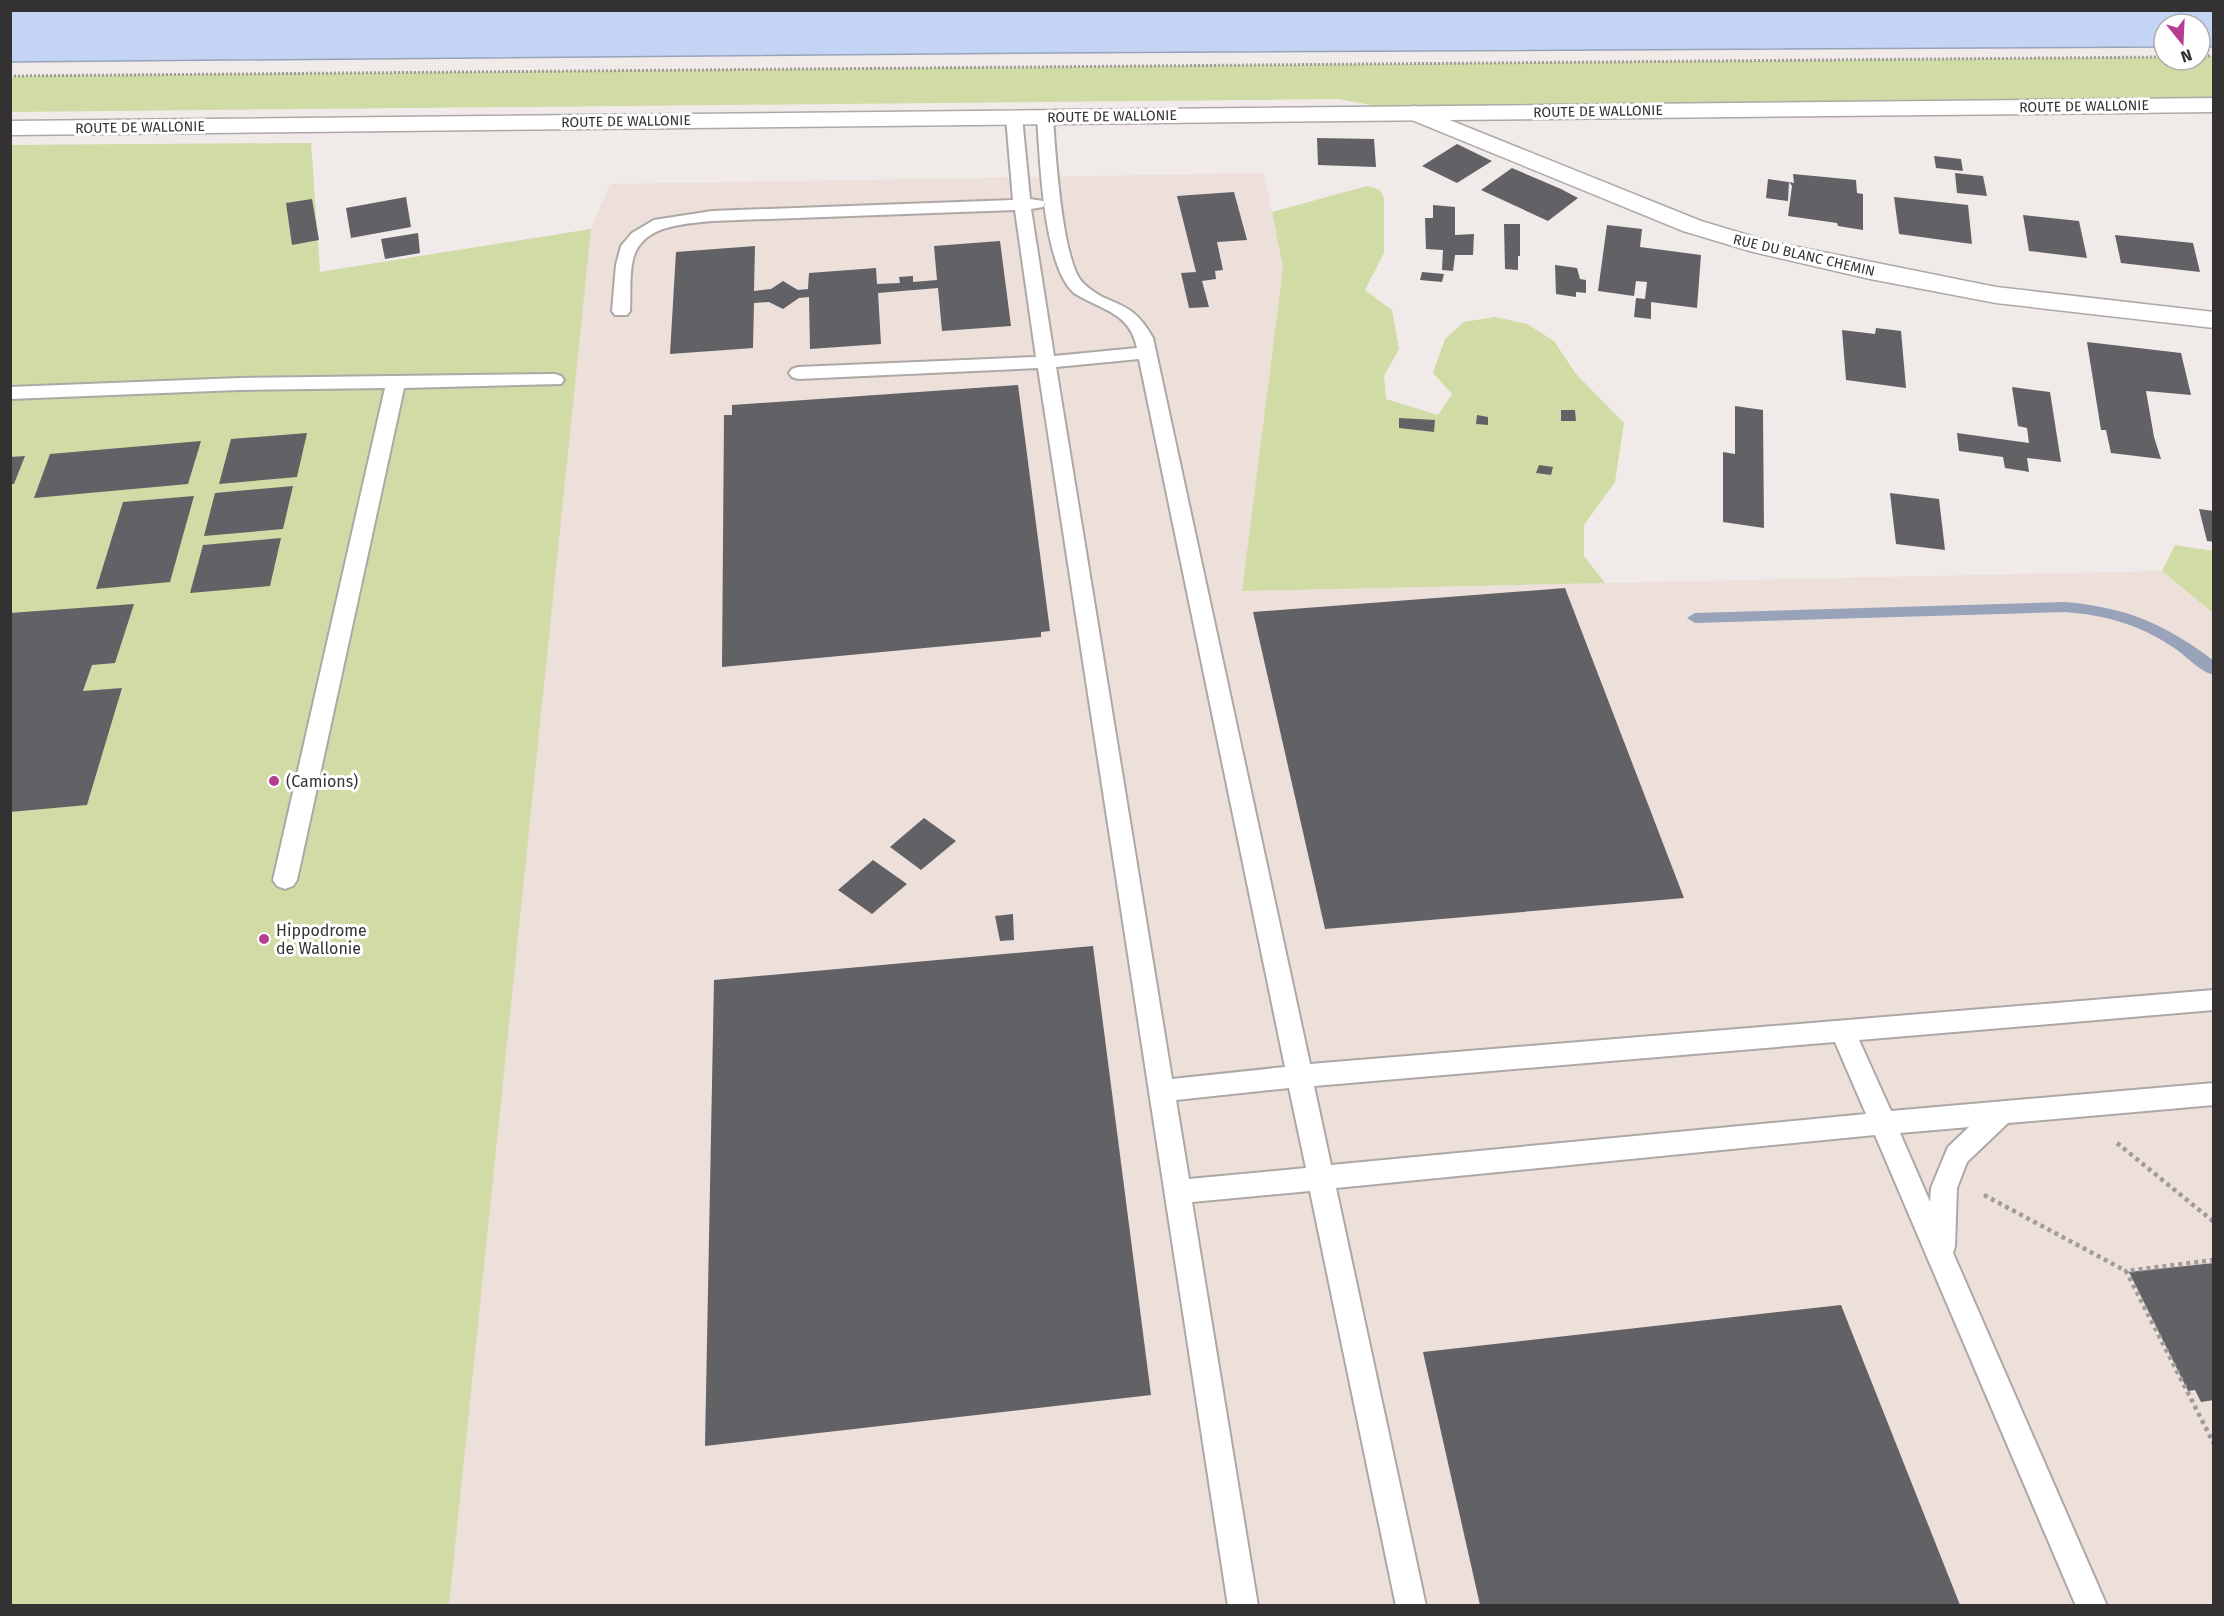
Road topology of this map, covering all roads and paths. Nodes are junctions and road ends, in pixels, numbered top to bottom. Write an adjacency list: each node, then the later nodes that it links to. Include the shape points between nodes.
1 (2152, 57): 2 (path)
2 (10, 76)
3 (2214, 105): 4 (main road, ROUTE DE WALLONIE)
4 (1415, 113): 6 (main road, ROUTE DE WALLONIE); 11 (main road, RUE DU BLANC CHEMIN, via 1692,226 1762,247 1996,295)
5 (1014, 117): 6 (main road, ROUTE DE WALLONIE); 7 (main road, ROUTE DE WALLONIE); 9 (lane)
6 (1045, 117): 8 (lane)
7 (10, 128)
8 (1054, 203): 9 (lane); 12 (lane, via 1072,282 1134,321)
9 (1023, 204): 10 (lane, via 668,220 645,230 631,243); 13 (lane)
10 (621, 311)
11 (2214, 320)
12 (1147, 353): 13 (lane); 21 (lane)
13 (1046, 362): 14 (lane); 22 (lane)
14 (798, 373)
15 (555, 380): 16 (lane)
16 (396, 381): 17 (lane); 18 (lane)
17 (10, 393)
18 (285, 880)
19 (2214, 1000): 20 (lane)
20 (1843, 1031): 21 (lane); 26 (lane)
21 (1300, 1077): 22 (lane); 28 (lane)
22 (1162, 1091): 29 (lane)
23 (2214, 1094): 24 (lane)
24 (2072, 1106): 25 (lane); 30 (path)
25 (2001, 1113): 26 (lane); 27 (lane, via 1957,1155)
26 (1884, 1123): 28 (lane); 31 (lane)
27 (1948, 1177): 31 (lane, via 1941,1224); 33 (path)
28 (1321, 1178): 29 (lane); 36 (lane)
29 (1178, 1192): 35 (lane)
30 (2214, 1222)
31 (1942, 1258): 37 (lane)
32 (2214, 1260): 33 (path)
33 (2126, 1271): 34 (path)
34 (2214, 1444)
35 (1243, 1605)
36 (1411, 1605)
37 (2092, 1605)

